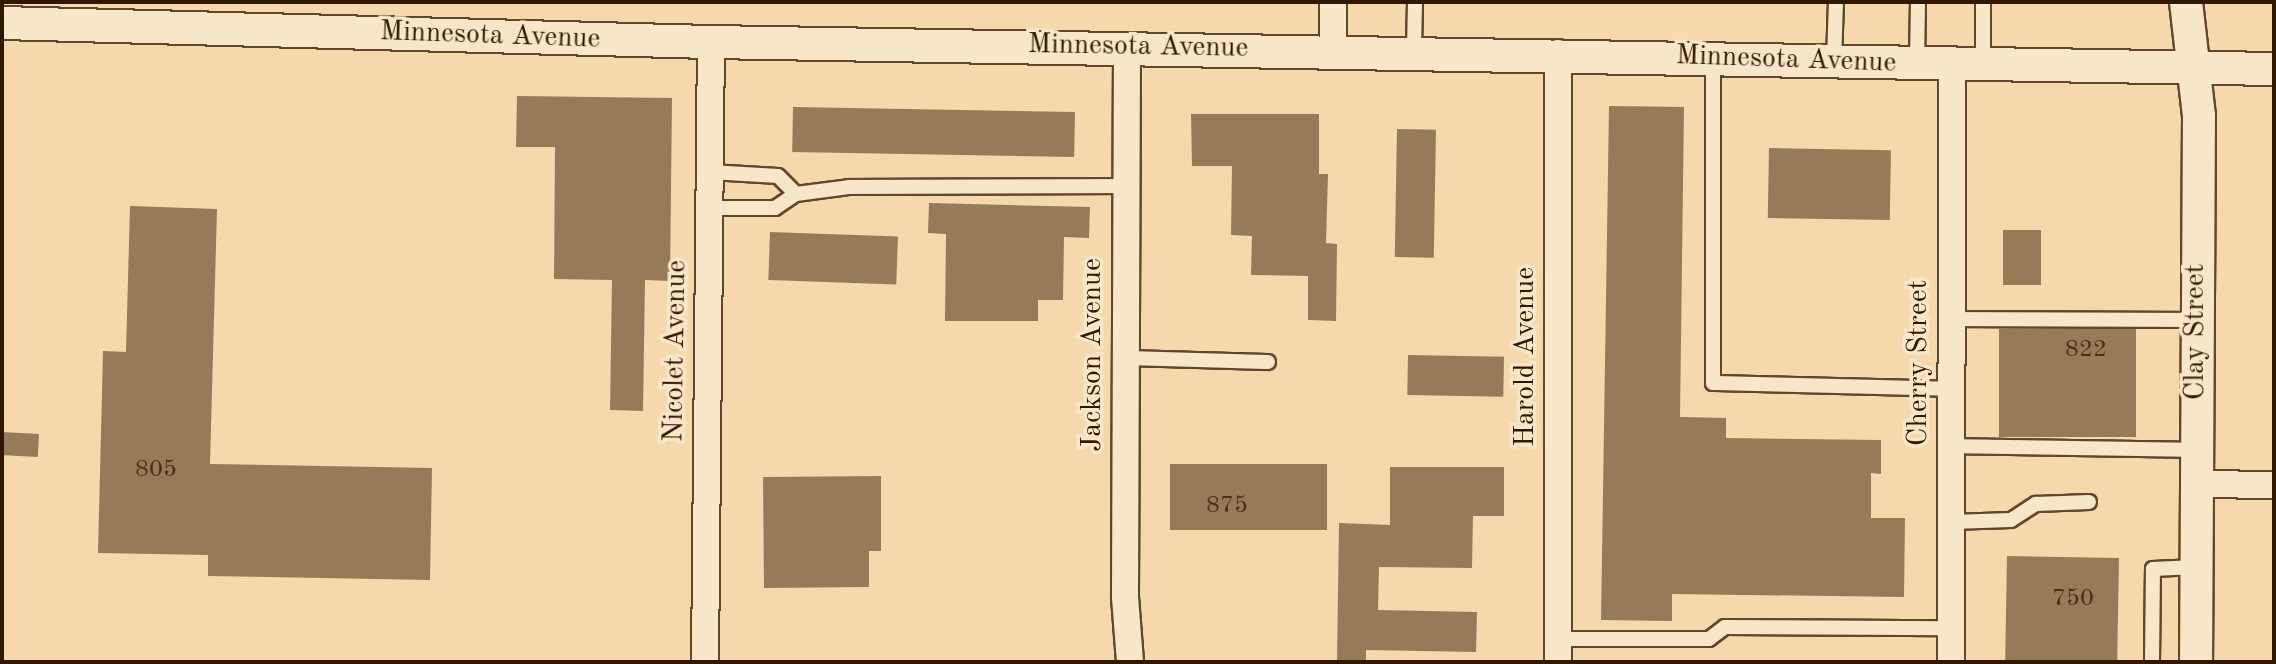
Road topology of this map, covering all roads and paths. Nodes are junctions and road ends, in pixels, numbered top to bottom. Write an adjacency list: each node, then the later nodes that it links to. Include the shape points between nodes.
1 (1333, 2): 10 (street)
2 (1415, 2): 11 (lane)
3 (1836, 2): 14 (lane)
4 (1918, 2): 15 (lane)
5 (1983, 2): 16 (lane)
6 (2186, 2): 17 (street, Clay Street)
7 (2, 23): 8 (street, Minnesota Avenue)
8 (711, 42): 9 (street, Minnesota Avenue); 19 (street, Nicolet Avenue)
9 (1127, 48): 10 (street, Minnesota Avenue); 20 (street, Jackson Avenue)
10 (1333, 49): 11 (street, Minnesota Avenue)
11 (1414, 50): 12 (street, Minnesota Avenue)
12 (1558, 53): 13 (street, Minnesota Avenue); 36 (street, Harold Avenue)
13 (1713, 58): 14 (street, Minnesota Avenue); 27 (lane, via 1713,383)
14 (1834, 61): 15 (street, Minnesota Avenue)
15 (1917, 64): 16 (street, Minnesota Avenue)
16 (1967, 65): 17 (street, Minnesota Avenue); 23 (street, Cherry Street)
17 (2193, 66): 18 (street, Minnesota Avenue); 24 (street, Clay Street, via 2199,116)
18 (2274, 69)
19 (710, 172): 21 (lane, via 778,176); 22 (street, Nicolet Avenue)
20 (1125, 186): 21 (lane, via 849,187); 25 (street, Jackson Avenue)
21 (796, 194): 22 (lane, via 775,208)
22 (710, 208): 37 (street, Nicolet Avenue)
23 (1951, 319): 24 (lane); 27 (street, Cherry Street)
24 (2195, 320): 29 (street, Clay Street)
25 (1126, 358): 26 (lane); 38 (street, Jackson Avenue, via 1125,597)
26 (1268, 362)
27 (1951, 389): 28 (street, Cherry Street)
28 (1951, 446): 29 (lane); 33 (street, Cherry Street)
29 (2196, 450): 30 (street, Clay Street)
30 (2196, 484): 31 (street); 34 (street, Clay Street)
31 (2274, 485)
32 (2089, 502): 33 (lane, via 2036,504 2011,520)
33 (1951, 522): 35 (street, Cherry Street)
34 (2196, 567): 40 (lane, via 2153,569); 41 (street, Clay Street)
35 (1951, 628): 36 (lane, via 1725,627 1709,639); 39 (street, Cherry Street)
36 (1558, 650)
37 (705, 662)
38 (1130, 662)
39 (1951, 662)
40 (2152, 662)
41 (2196, 662)

